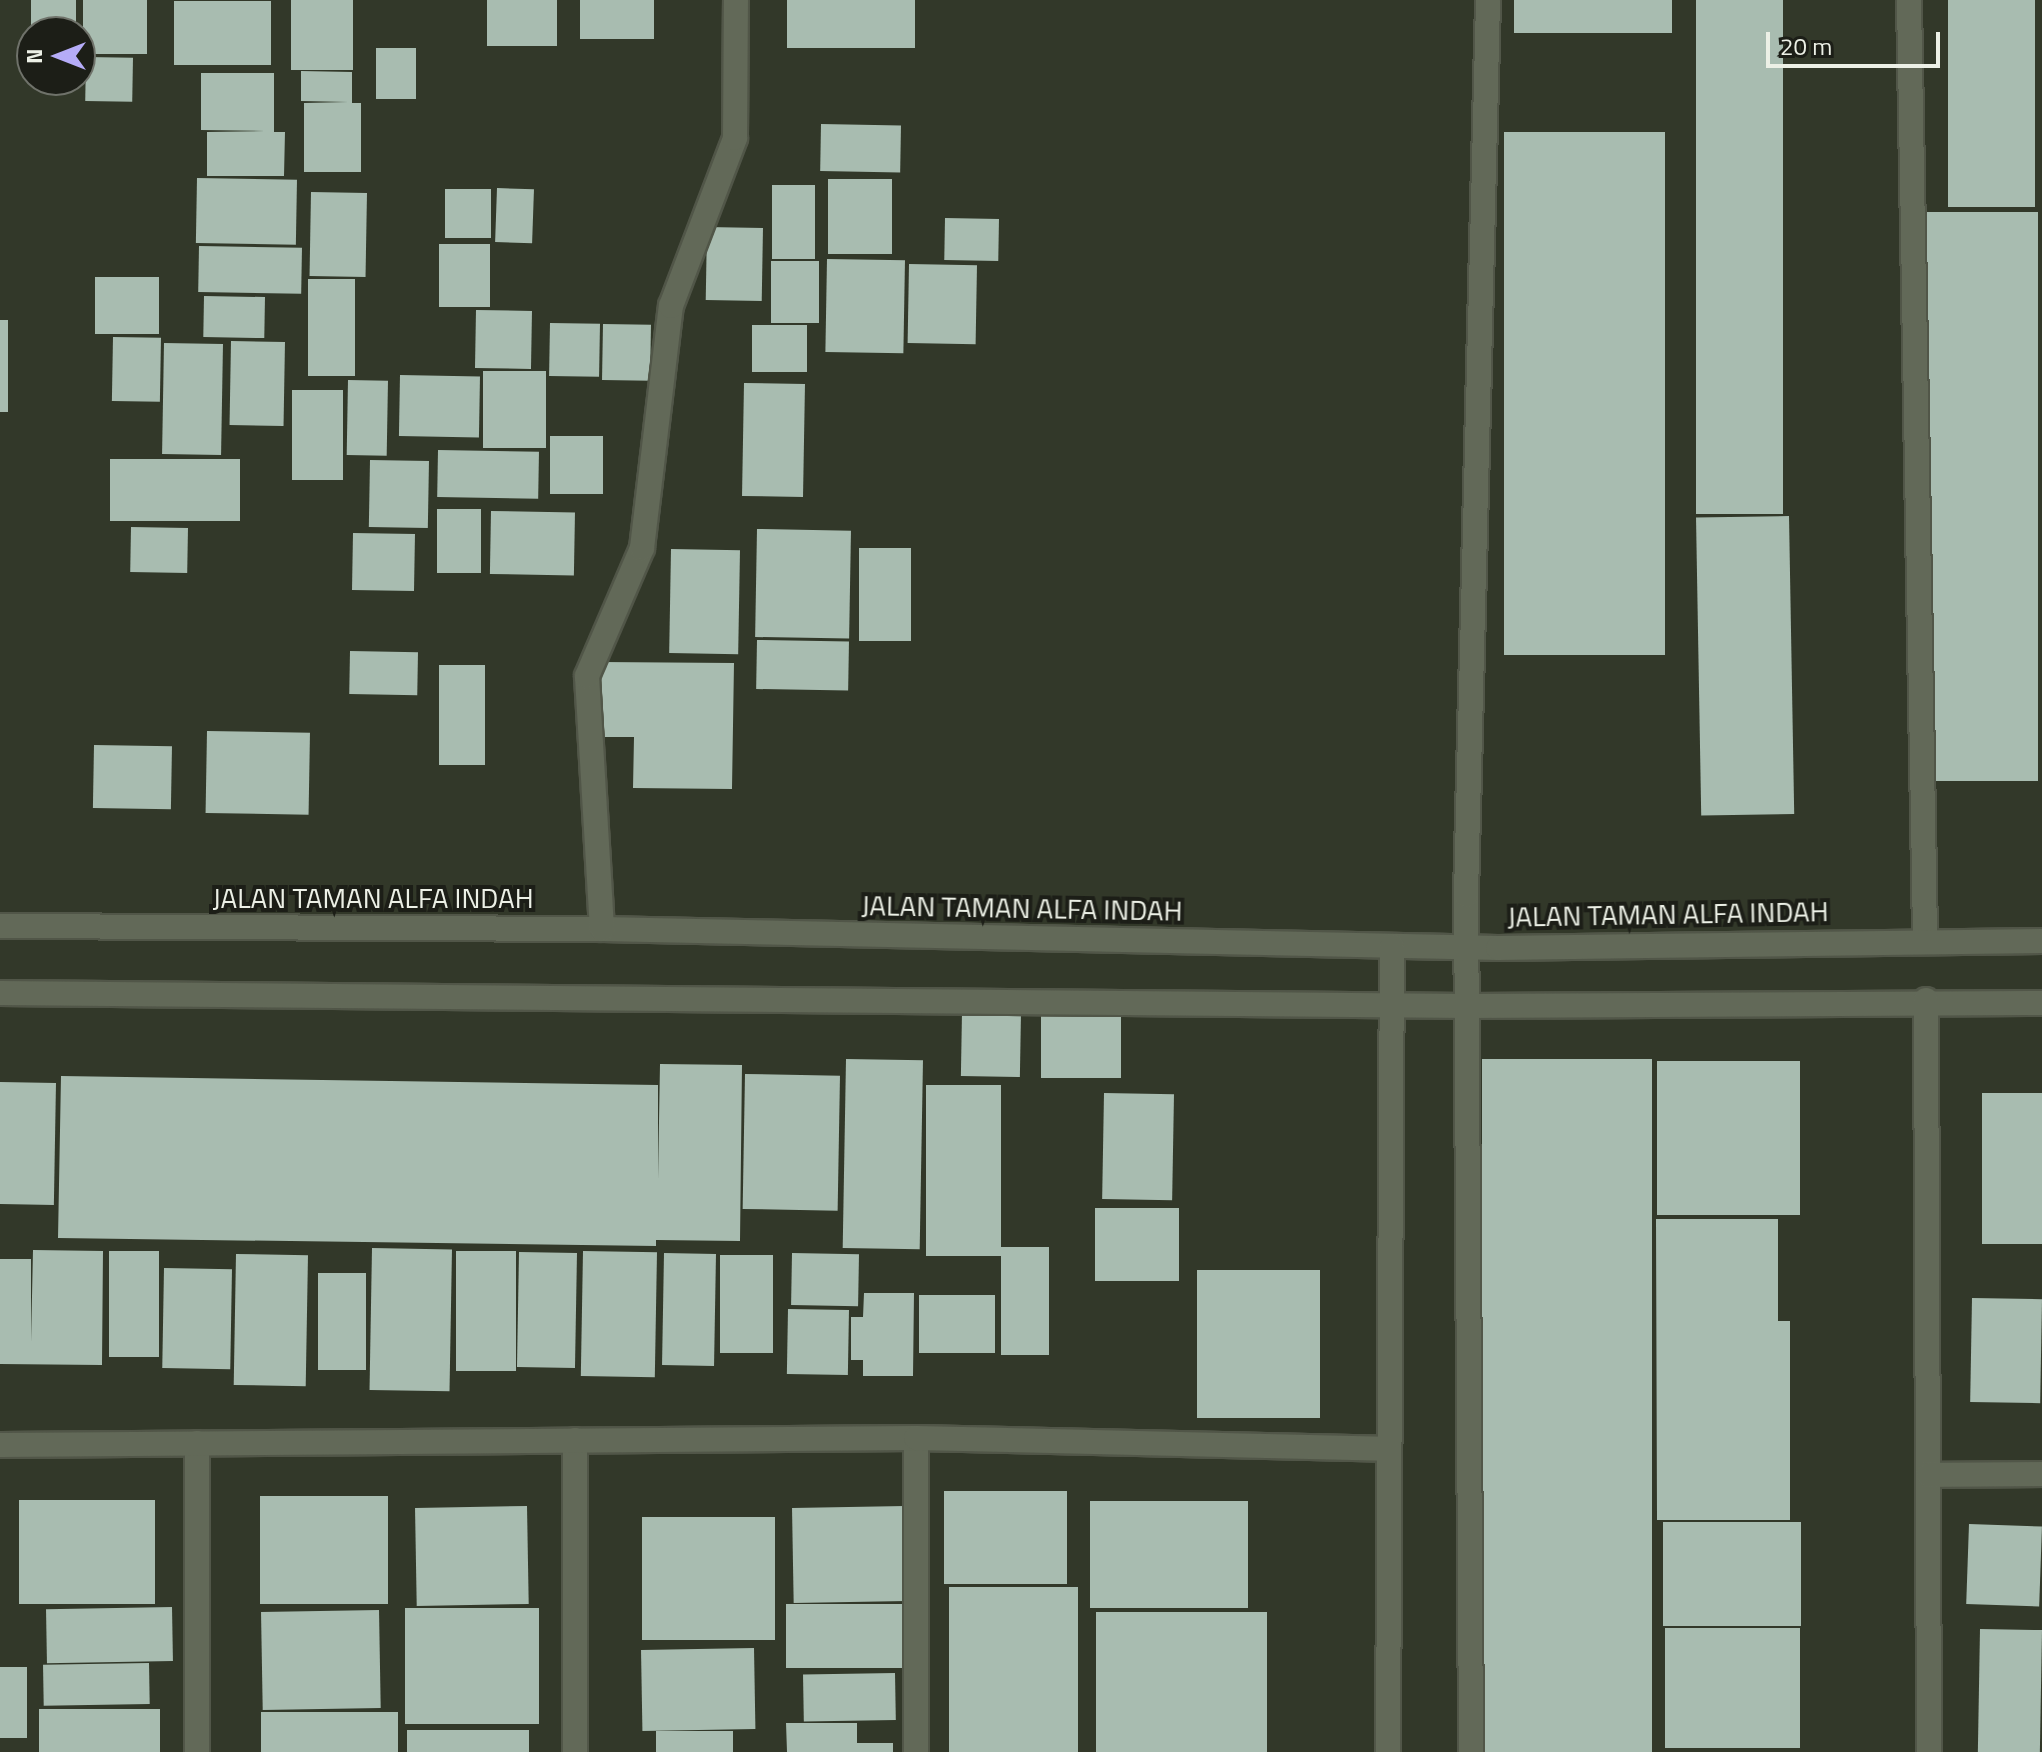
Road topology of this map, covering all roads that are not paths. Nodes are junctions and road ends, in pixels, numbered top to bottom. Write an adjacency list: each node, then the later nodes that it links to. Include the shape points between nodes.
1 (736, 0): 5 (street, via 735,138 671,306 642,548 587,676)
2 (1488, 0): 9 (street)
3 (1909, 0): 6 (street)
4 (0, 926): 5 (street, JALAN TAMAN ALFA INDAH)
5 (602, 929): 8 (street, JALAN TAMAN ALFA INDAH)
6 (1925, 939): 7 (street, JALAN TAMAN ALFA INDAH); 9 (street, JALAN TAMAN ALFA INDAH)
7 (2042, 941)
8 (1392, 946): 9 (street, JALAN TAMAN ALFA INDAH); 12 (street)
9 (1466, 947): 14 (street)
10 (0, 993): 12 (street)
11 (1926, 1000): 13 (street); 14 (street); 21 (street)
12 (1390, 1003): 14 (street); 19 (street)
13 (2042, 1003)
14 (1468, 1006): 26 (street)
15 (916, 1438): 16 (street); 19 (street); 24 (street)
16 (575, 1440): 17 (street); 23 (street)
17 (197, 1443): 18 (street); 22 (street)
18 (0, 1445)
19 (1385, 1449): 25 (street)
20 (2042, 1474): 21 (street)
21 (1929, 1475): 27 (street)
22 (197, 1752)
23 (575, 1752)
24 (916, 1752)
25 (1388, 1752)
26 (1471, 1752)
27 (1929, 1752)

